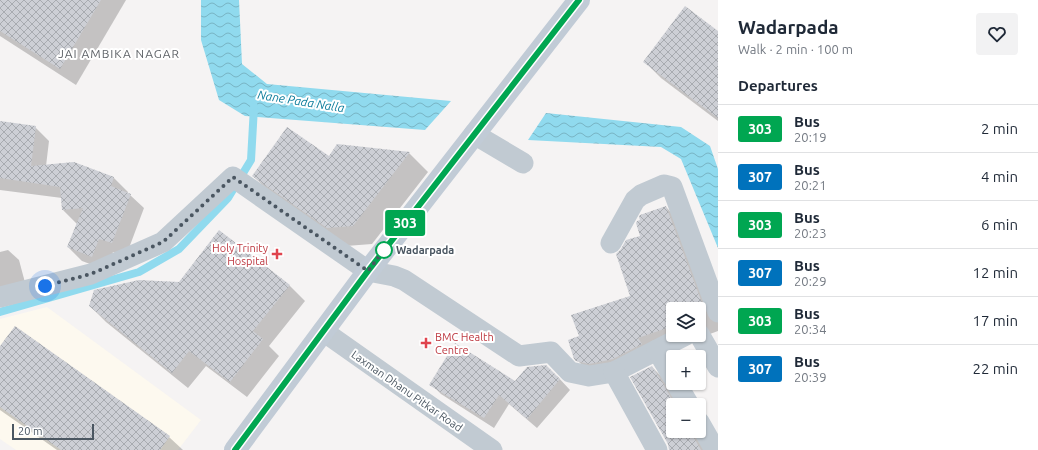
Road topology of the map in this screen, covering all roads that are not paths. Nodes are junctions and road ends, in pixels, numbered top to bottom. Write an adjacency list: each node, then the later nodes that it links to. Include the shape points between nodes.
1 (579, 0): 2 (street)
2 (474, 134): 3 (street); 5 (street)
3 (523, 163)
4 (611, 243): 7 (street, via 640,195 664,185 672,187)
5 (368, 271): 6 (street, via 233,177 163,242 91,274); 10 (street); 16 (street, via 404,280 519,356 551,352 570,372 589,376)
6 (0, 297)
7 (718, 312)
8 (718, 317): 9 (street)
9 (706, 324)
10 (323, 331): 18 (street); 19 (street, Laxman Dhanu Pitkar Road)
11 (672, 342): 13 (street)
12 (704, 342): 15 (street)
13 (657, 350): 14 (street); 16 (street)
14 (666, 365)
15 (718, 367)
16 (614, 372): 20 (street)
17 (706, 434): 21 (street)
18 (234, 450)
19 (492, 450)
20 (657, 450)
21 (715, 450)

